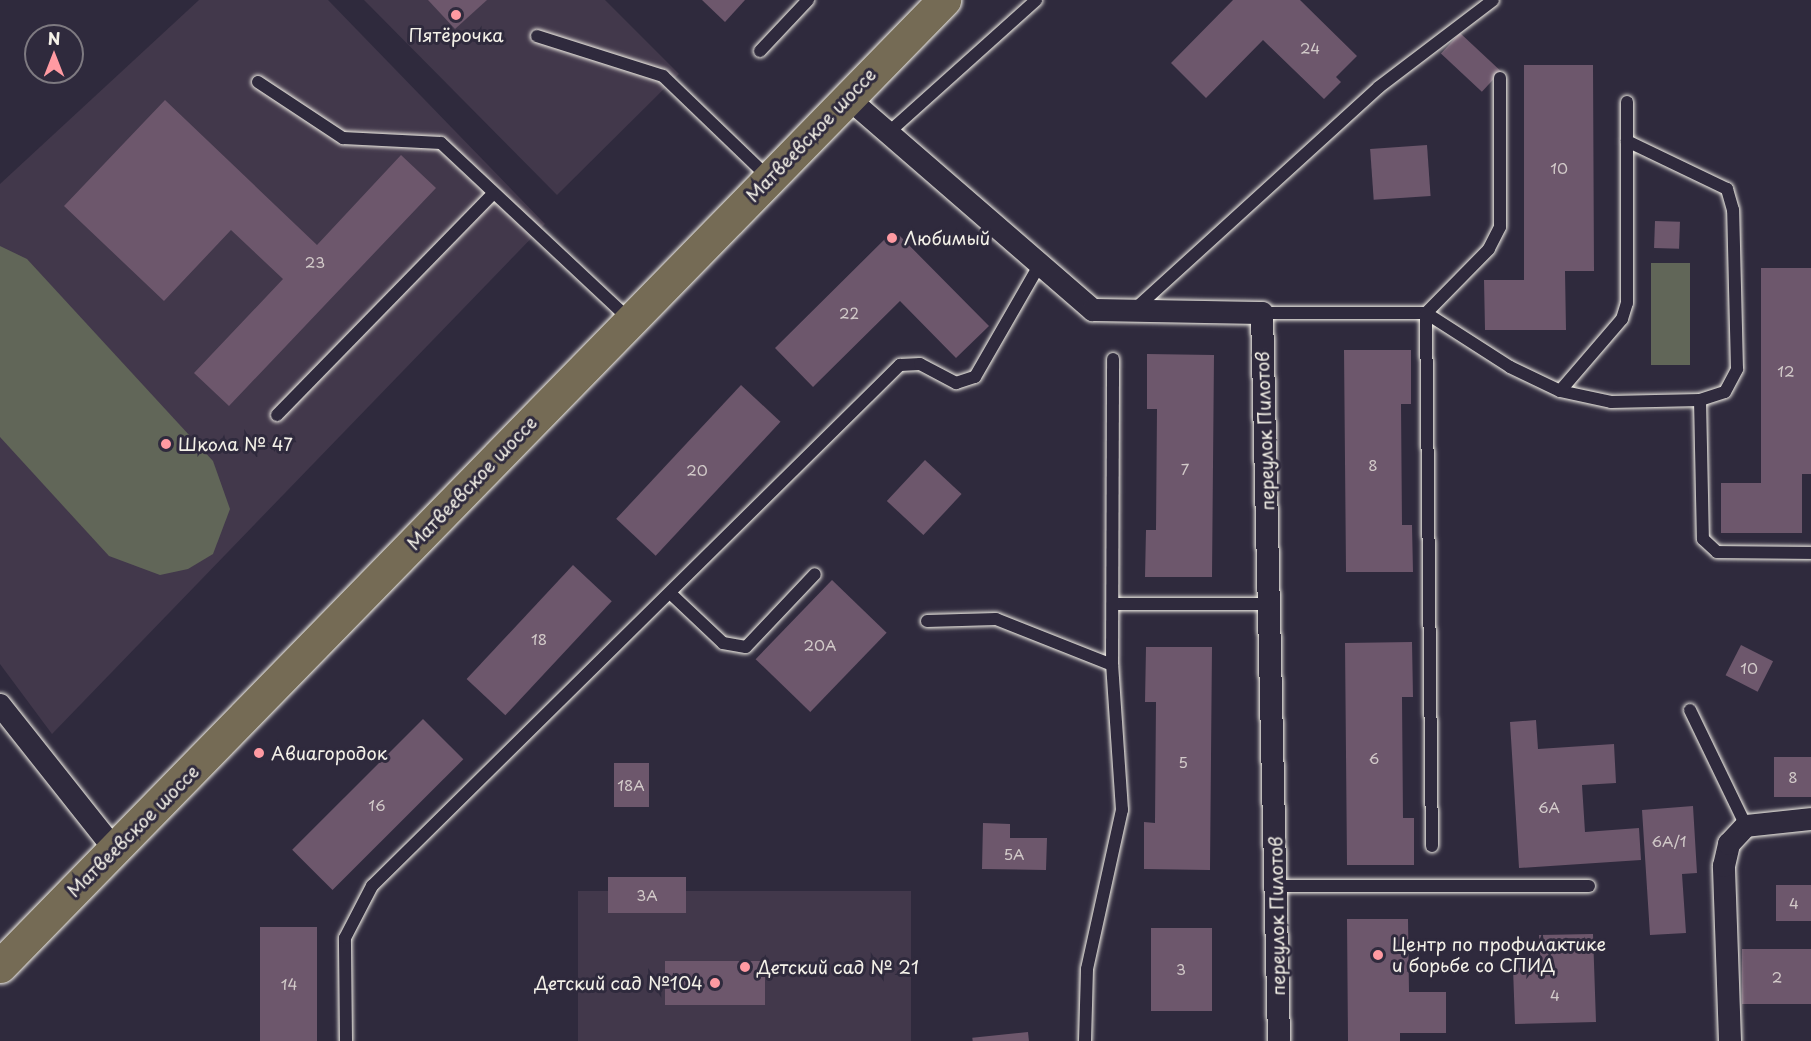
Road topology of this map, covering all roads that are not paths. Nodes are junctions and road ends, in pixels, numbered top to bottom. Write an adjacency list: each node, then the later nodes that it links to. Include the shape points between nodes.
1 (1036, 0): 11 (lane)
2 (1493, 0): 16 (lane, via 1379,87)
3 (942, 1): 9 (main road, Матвеевское шоссе)
4 (803, 2): 6 (lane)
5 (537, 36): 13 (lane, via 663,76)
6 (760, 51)
7 (1500, 78): 18 (lane, via 1500,227 1489,249)
8 (258, 82): 14 (lane, via 343,138 441,143)
9 (848, 98): 11 (street); 13 (main road, Матвеевское шоссе)
10 (1627, 102): 12 (lane)
11 (888, 133): 15 (street)
12 (1627, 141): 21 (lane, via 1628,303 1622,319); 22 (lane, via 1727,189 1733,210 1737,369 1725,392)
13 (769, 177): 19 (main road, Матвеевское шоссе)
14 (494, 193): 19 (lane); 23 (lane)
15 (1040, 264): 16 (street, via 1093,309); 26 (lane, via 975,376 956,383 920,364 900,365)
16 (1133, 310): 17 (street)
17 (1262, 313): 18 (lane); 28 (street, переулок Пилотов)
18 (1426, 313): 21 (lane, via 1510,367); 35 (lane)
19 (631, 320): 36 (main road, Матвеевское шоссе)
20 (1113, 359): 27 (lane)
21 (1560, 391): 22 (lane, via 1611,402)
22 (1700, 400): 24 (lane, via 1703,539 1717,552)
23 (277, 415)
24 (1811, 553)
25 (815, 574): 26 (lane, via 746,647 723,643)
26 (670, 593): 40 (lane, via 372,886 345,938)
27 (1113, 604): 28 (lane); 30 (lane)
28 (1270, 604): 37 (street, переулок Пилотов)
29 (927, 621): 30 (lane, via 996,618)
30 (1112, 665): 41 (lane, via 1122,810 1087,969)
31 (0, 705): 36 (street)
32 (1690, 710): 34 (lane)
33 (1811, 819): 34 (street)
34 (1746, 826): 43 (street, via 1729,844 1724,866)
35 (1432, 846)
36 (114, 849): 39 (main road, Матвеевское шоссе)
37 (1277, 886): 38 (lane); 42 (street, переулок Пилотов)
38 (1588, 886)
39 (0, 966)
40 (346, 1041)
41 (1085, 1041)
42 (1279, 1041)
43 (1730, 1041)

